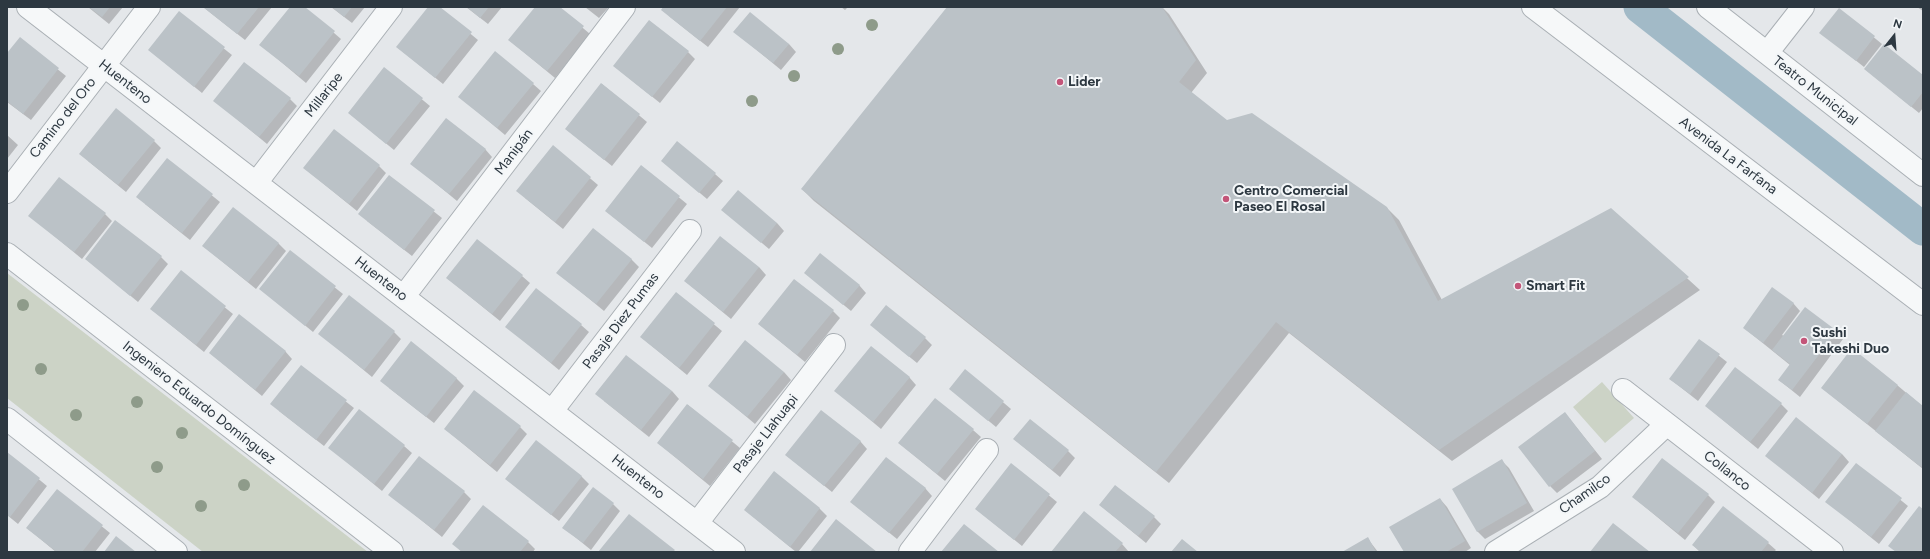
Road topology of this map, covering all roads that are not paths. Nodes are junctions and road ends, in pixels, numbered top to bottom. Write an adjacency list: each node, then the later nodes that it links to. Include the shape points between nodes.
1 (28, 7): 9 (street, Huenteno)
2 (149, 7): 9 (street, Camino del Oro)
3 (391, 7): 11 (street, Millaripe)
4 (624, 7): 15 (street, Manipán)
5 (1534, 7): 16 (street, Avenida La Farfana)
6 (1708, 7): 8 (street, Teatro Municipal)
7 (1803, 7): 8 (street)
8 (1767, 53): 10 (street, Teatro Municipal)
9 (104, 66): 11 (street, Huenteno); 12 (street, Camino del Oro)
10 (1923, 175)
11 (256, 183): 15 (street, Huenteno)
12 (7, 192)
13 (690, 231): 19 (street, Pasaje Diez Pumas)
14 (7, 254): 26 (street, Ingeniero Eduardo Domínguez)
15 (404, 296): 19 (street, Huenteno)
16 (1923, 304)
17 (834, 345): 23 (street, Pasaje Llahuapi)
18 (1623, 390): 21 (street, Collanco)
19 (552, 411): 23 (street, Huenteno)
20 (7, 419): 25 (street)
21 (1667, 424): 24 (street, Chamilco, via 1600,487); 29 (street, Collanco)
22 (987, 450): 28 (street)
23 (697, 523): 27 (street, Huenteno)
24 (1507, 549)
25 (176, 552)
26 (392, 552)
27 (734, 552)
28 (910, 552)
29 (1832, 552)

